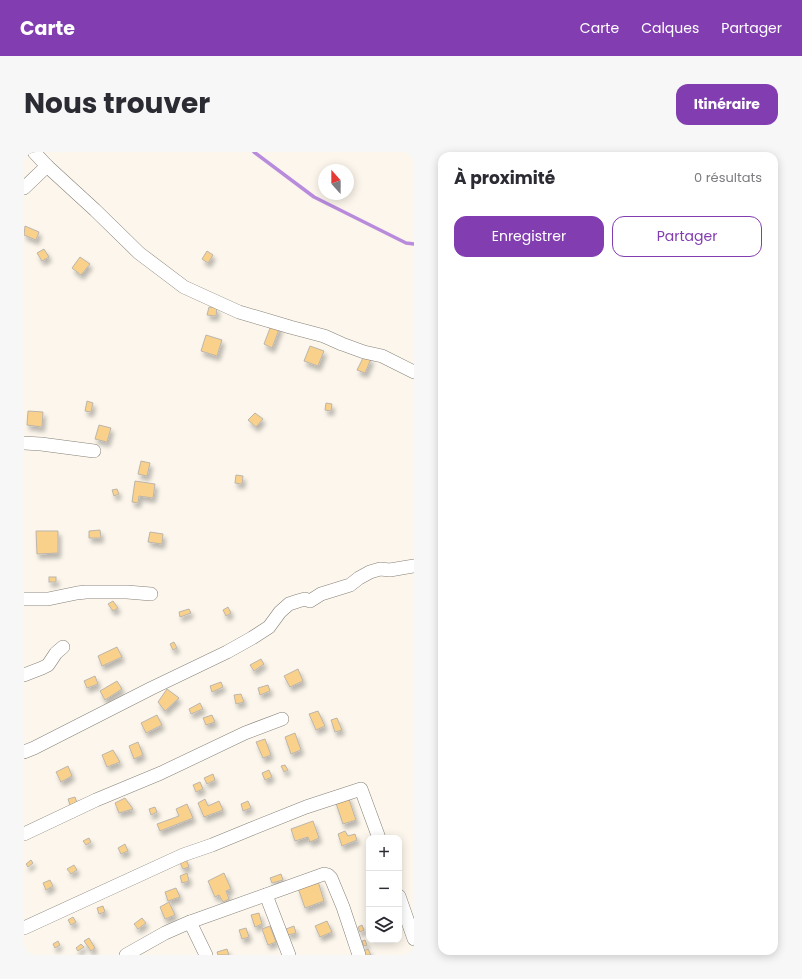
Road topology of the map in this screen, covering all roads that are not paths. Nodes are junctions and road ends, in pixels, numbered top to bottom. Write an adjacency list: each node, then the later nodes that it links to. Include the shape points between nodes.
1 (34, 152): 2 (street)
2 (47, 166): 3 (street); 4 (street, via 139,253 184,287 239,312 324,336 364,352 382,356)
3 (24, 188)
4 (414, 372)
5 (24, 443): 6 (street)
6 (94, 451)
7 (414, 566): 13 (street, via 370,572 346,587 321,594 310,601 289,604 270,627 227,652)
8 (151, 594): 9 (street, via 86,592 48,599)
9 (24, 599)
10 (63, 647): 11 (street, via 48,665)
11 (24, 675)
12 (282, 719): 14 (street, via 245,733)
13 (24, 752)
14 (24, 834)
15 (378, 835): 19 (street, via 362,789 306,807 183,855)
16 (266, 895): 18 (street); 23 (street); 24 (street, via 328,874 344,907)
17 (402, 905): 20 (street)
18 (190, 922): 21 (street); 22 (street)
19 (24, 928)
20 (414, 939)
21 (126, 955)
22 (206, 955)
23 (289, 955)
24 (359, 955)

